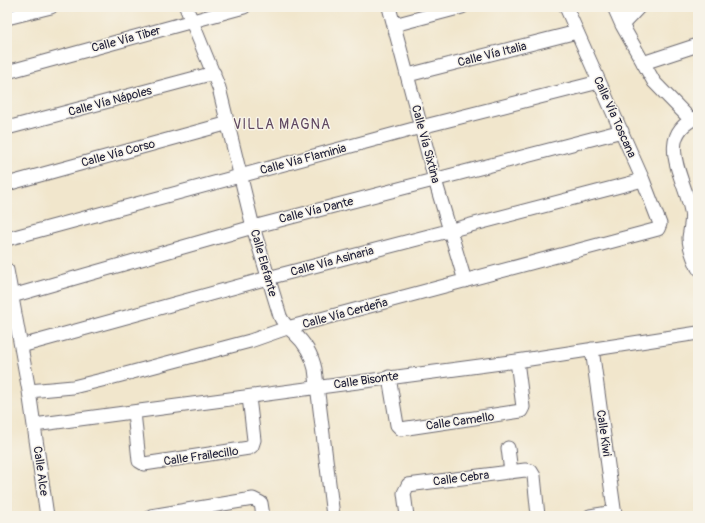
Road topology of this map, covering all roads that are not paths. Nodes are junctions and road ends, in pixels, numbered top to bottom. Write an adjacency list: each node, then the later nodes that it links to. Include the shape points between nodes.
1 (50, 7): 9 (street)
2 (186, 7): 10 (street, Calle Elefante)
3 (244, 7): 10 (street, Calle Vía Tiber)
4 (389, 7): 11 (street, Calle Vía Sixtina)
5 (462, 7): 11 (street)
6 (566, 7): 13 (street, Calle Vía Toscana)
7 (614, 7): 12 (street)
8 (639, 7): 12 (street)
9 (7, 18)
10 (192, 21): 16 (street, Calle Vía Tiber); 17 (street, Calle Elefante)
11 (394, 25): 18 (street, Calle Vía Sixtina)
12 (622, 25): 15 (street)
13 (577, 32): 18 (street, Calle Vía Italia); 19 (street, Calle Vía Toscana)
14 (696, 45): 15 (street)
15 (643, 63): 20 (street, via 654,82)
16 (7, 72)
17 (214, 73): 21 (street, Calle Elefante); 23 (street, Calle Vía Nápoles)
18 (408, 75): 22 (street, Calle Vía Sixtina)
19 (599, 82): 22 (street, Calle Vía Flaminia); 24 (street, Calle Vía Toscana)
20 (695, 118): 33 (street, via 681,128 674,152 691,210 689,239)
21 (228, 123): 25 (street, Calle Elefante); 28 (street, Calle Vía Corso)
22 (421, 127): 25 (street, Calle Vía Flaminia); 26 (street, Calle Vía Sixtina)
23 (7, 128)
24 (622, 132): 26 (street, Calle Vía Dante); 27 (street, Calle Vía Toscana)
25 (241, 175): 29 (street, Calle Elefante); 32 (street, Calle Vía Flaminia)
26 (435, 180): 29 (street, Calle Vía Dante); 31 (street, Calle Vía Sixtina)
27 (643, 180): 30 (street, Calle Vía Toscana); 31 (street, Calle Vía Asinaria)
28 (7, 184)
29 (253, 227): 35 (street, Calle Elefante); 37 (street, Calle Vía Dante)
30 (660, 228): 36 (street, Calle Vía Cerdeña)
31 (451, 230): 35 (street, Calle Vía Asinaria); 36 (street, Calle Vía Sixtina)
32 (7, 239)
33 (696, 263)
34 (7, 270): 37 (street, Calle Alce)
35 (268, 278): 38 (street, Calle Elefante, via 280,316); 40 (street, Calle Vía Asinaria)
36 (465, 281): 38 (street, Calle Vía Cerdeña)
37 (12, 296): 40 (street, Calle Alce)
38 (287, 328): 44 (street, Calle Elefante, via 302,341 313,358); 45 (street, Calle Vía Cerdeña, via 250,341 110,378 74,386)
39 (698, 333): 41 (street, Calle Bisonte)
40 (21, 346): 45 (street, Calle Alce)
41 (592, 349): 42 (street, Calle Bisonte); 51 (street, Calle Kiwi)
42 (517, 360): 43 (street, Calle Bisonte); 43 (street, Calle Camello, via 523,407 521,411 401,429 397,425)
43 (389, 377): 44 (street, Calle Bisonte)
44 (317, 387): 46 (street, Calle Bisonte); 55 (street, Calle Elefante)
45 (29, 391): 48 (street, Calle Alce)
46 (249, 397): 47 (street, Calle Bisonte); 47 (street, Calle Frailecillo, via 254,440 249,448 142,464 139,461)
47 (134, 412): 48 (street, Calle Bisonte)
48 (34, 425): 52 (street, Calle Alce)
49 (508, 448): 50 (street)
50 (511, 472): 56 (street, Calle Cebra, via 408,485 404,490); 57 (street, Calle Cebra, via 531,471 534,476)
51 (615, 514): 58 (street)
52 (47, 516)
53 (151, 516): 54 (street, via 247,499 258,500)
54 (263, 516)
55 (333, 516)
56 (406, 516)
57 (538, 516)
58 (590, 516)

